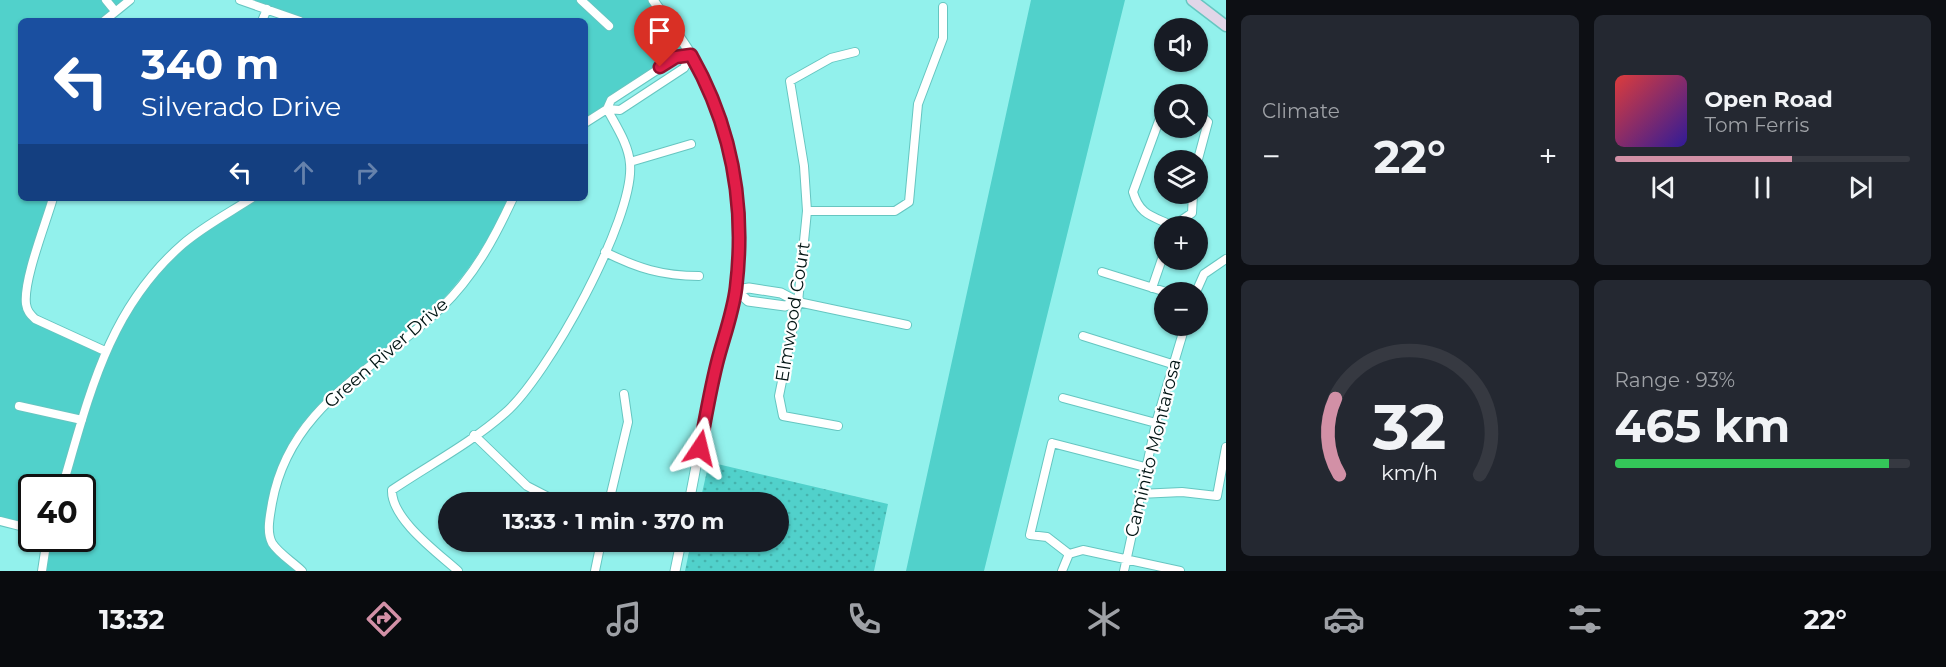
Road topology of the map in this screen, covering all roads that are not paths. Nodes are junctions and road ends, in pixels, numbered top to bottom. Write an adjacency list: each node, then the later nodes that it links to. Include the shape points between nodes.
1 (106, 0): 9 (street)
2 (130, 0): 9 (street)
3 (240, 0): 8 (street)
4 (581, 0): 13 (street)
5 (653, 0): 16 (street)
6 (1192, 0): 14 (main road)
7 (943, 7): 25 (street, via 943,38 918,104 909,202 895,211)
8 (267, 9): 11 (street); 12 (street)
9 (115, 11): 10 (street)
10 (107, 18)
11 (263, 18)
12 (292, 18)
13 (609, 26)
14 (1226, 26)
15 (855, 52): 25 (street, Elmwood Court, via 831,58 790,81)
16 (691, 55): 17 (street, via 676,57 611,100); 17 (street, via 684,68 648,92 620,110); 34 (street, via 716,106 733,160 740,216)
17 (608, 109): 18 (street); 21 (street)
18 (588, 121)
19 (1154, 134): 26 (street, via 1133,192 1140,210)
20 (691, 144): 21 (street)
21 (630, 162): 27 (street, via 624,207)
22 (52, 201): 39 (street, via 29,282 27,311 35,320)
23 (247, 201): 39 (street, via 200,231 173,254 127,309)
24 (512, 201): 64 (street, Green River Drive, via 486,253 457,290 417,329 335,393 287,454 275,485 269,531 277,549)
25 (807, 211): 35 (street, Elmwood Court)
26 (1154, 217)
27 (605, 252): 31 (street, via 636,268); 47 (street, via 575,317 521,396 505,414)
28 (1226, 259): 32 (street, via 1204,274)
29 (1158, 270): 33 (street)
30 (1102, 272): 33 (street)
31 (699, 276)
32 (1200, 282)
33 (1152, 288)
34 (736, 290): 35 (street, via 748,300 785,306); 53 (street, via 711,385)
35 (798, 302): 36 (street); 46 (street, Elmwood Court, via 779,396 781,412 788,418)
36 (907, 326)
37 (1083, 336): 40 (street)
38 (1182, 336): 40 (street, Caminito Montarosa)
39 (105, 351): 44 (street)
40 (1172, 364): 45 (street, Caminito Montarosa)
41 (624, 394): 52 (street, via 628,422)
42 (1063, 398): 45 (street)
43 (19, 406): 44 (street)
44 (82, 420): 50 (street)
45 (1156, 423): 49 (street, Caminito Montarosa)
46 (838, 426)
47 (474, 435): 51 (street, via 527,486); 62 (street, via 392,490 392,502 417,534)
48 (1226, 447): 54 (street, via 1217,496 1182,492)
49 (1145, 466): 54 (street, Caminito Montarosa); 60 (street, via 1052,443 1030,535 1047,537)
50 (66, 474)
51 (539, 492)
52 (611, 492)
53 (691, 492)
54 (1139, 494): 61 (street, Caminito Montarosa)
55 (0, 521): 56 (street)
56 (18, 526)
57 (45, 552): 63 (street)
58 (599, 552): 67 (street)
59 (679, 552): 68 (street)
60 (1069, 554): 61 (street, via 1083,550); 69 (street)
61 (1125, 560): 70 (street, Caminito Montarosa); 71 (street)
62 (450, 564): 65 (street); 66 (street)
63 (42, 571)
64 (302, 571)
65 (443, 571)
66 (458, 571)
67 (595, 571)
68 (675, 571)
69 (1062, 571)
70 (1124, 571)
71 (1178, 571)

